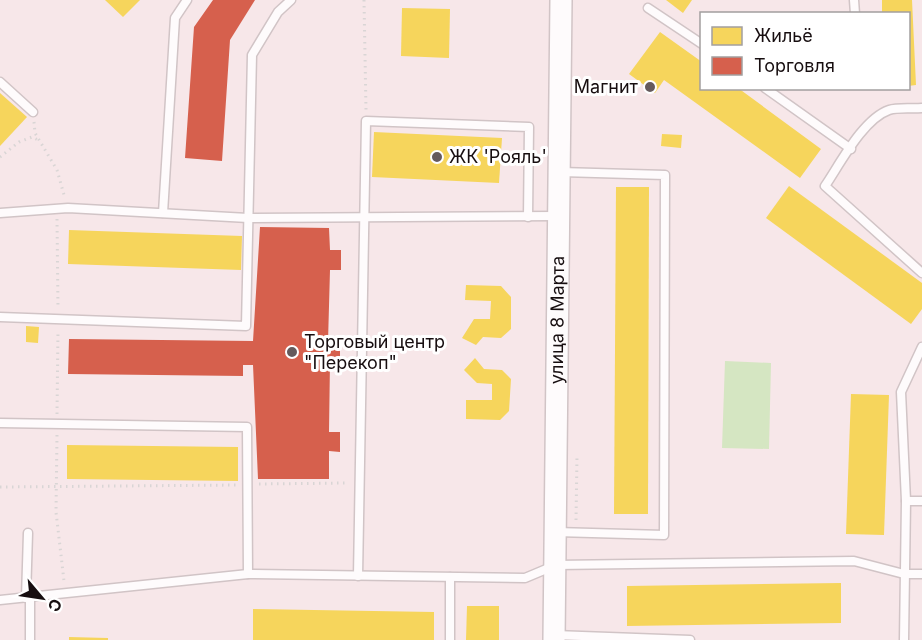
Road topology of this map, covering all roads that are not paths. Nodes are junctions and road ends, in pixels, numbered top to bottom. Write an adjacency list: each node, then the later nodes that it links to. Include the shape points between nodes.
1 (187, 0): 13 (lane, via 175,18)
2 (291, 0): 16 (lane, via 278,12 252,55)
3 (561, 0): 11 (street, улица 8 Марта)
4 (648, 8): 5 (lane)
5 (700, 43)
6 (0, 82): 9 (lane)
7 (768, 90): 10 (lane)
8 (922, 108): 10 (lane, via 891,110 879,115)
9 (33, 112)
10 (851, 149): 18 (lane, via 825,186)
11 (560, 172): 14 (street, улица 8 Марта); 24 (lane, via 665,175 664,535)
12 (0, 213): 13 (lane, via 68,208)
13 (163, 213): 16 (lane)
14 (560, 216): 15 (lane); 24 (street, улица 8 Марта)
15 (528, 217): 17 (lane); 17 (lane, via 529,127 366,121)
16 (248, 218): 17 (lane); 19 (lane, via 246,326)
17 (365, 218): 30 (lane)
18 (922, 273)
19 (0, 317)
20 (922, 347): 22 (lane, via 901,392)
21 (0, 423): 28 (lane, via 247,427)
22 (906, 501): 23 (lane); 29 (lane)
23 (922, 501)
24 (556, 532): 26 (street, улица 8 Марта)
25 (28, 533): 32 (lane)
26 (555, 565): 29 (lane, via 854,561); 31 (lane, via 525,578); 34 (street, улица 8 Марта)
27 (922, 573): 29 (lane)
28 (248, 574): 30 (lane); 32 (lane)
29 (904, 574): 38 (lane)
30 (358, 576): 31 (lane)
31 (450, 577): 37 (lane)
32 (28, 598): 33 (lane); 36 (lane)
33 (0, 600)
34 (554, 638): 35 (lane)
35 (684, 639)
36 (30, 640)
37 (450, 640)
38 (904, 640)

